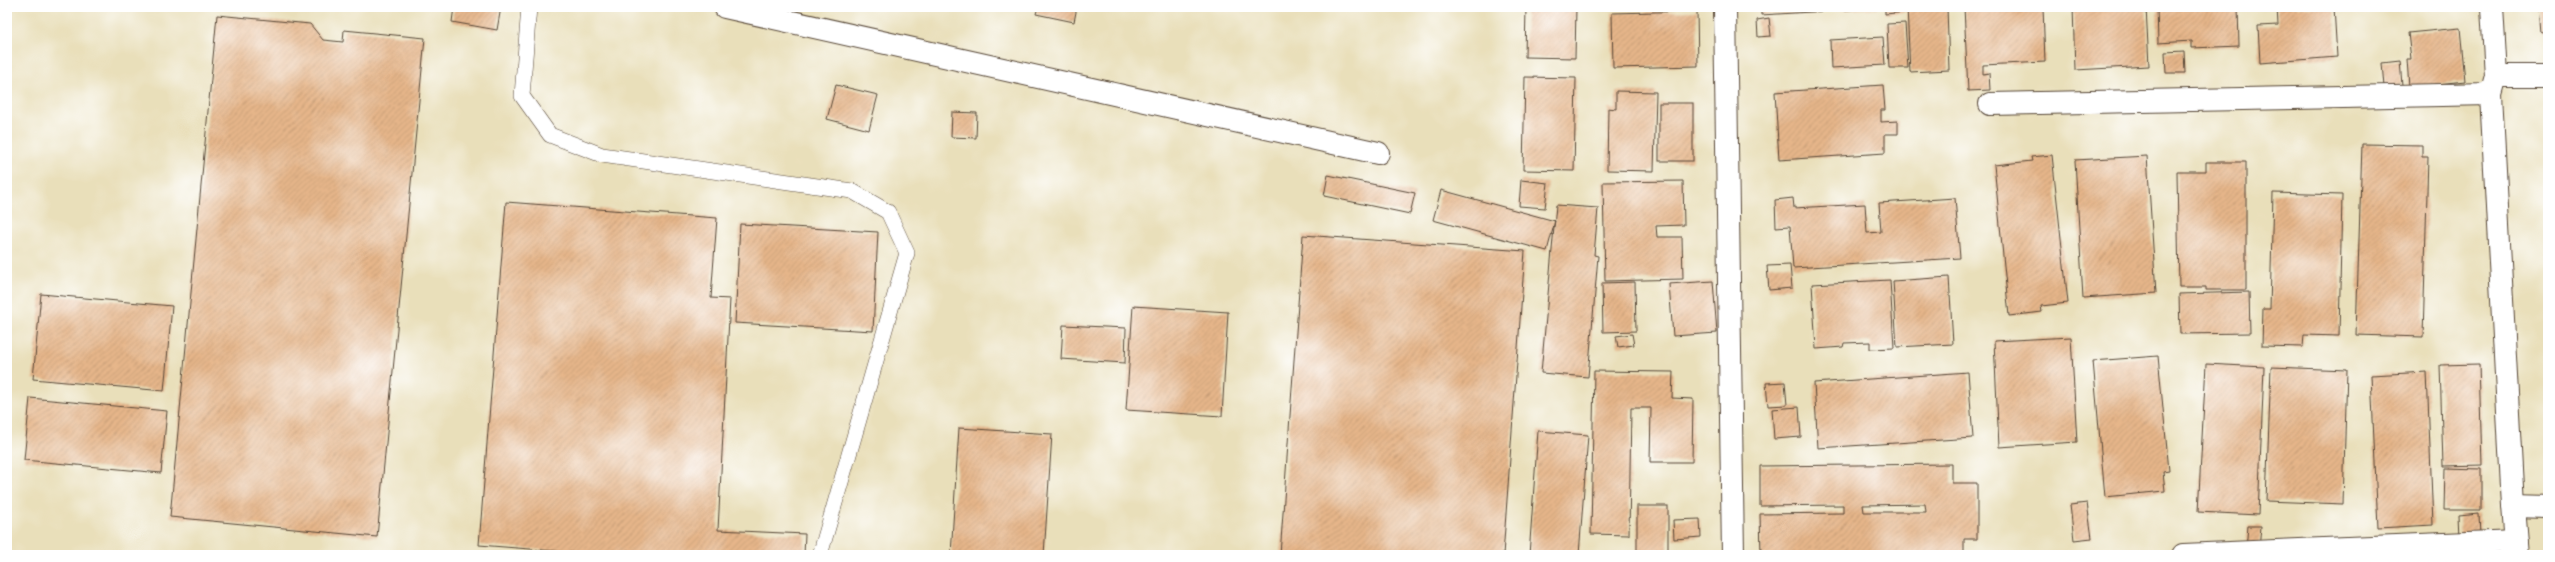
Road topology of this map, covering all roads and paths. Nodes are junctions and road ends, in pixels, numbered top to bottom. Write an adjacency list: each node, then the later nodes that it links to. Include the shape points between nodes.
1 (530, 7): 12 (lane, via 522,96 550,135 602,156 852,191 888,212 907,253)
2 (725, 7): 8 (street)
3 (1725, 7): 13 (street)
4 (2492, 7): 6 (street)
5 (2548, 76): 6 (street)
6 (2494, 85): 7 (street); 9 (street)
7 (1990, 104)
8 (1378, 153)
9 (2513, 506): 10 (street); 11 (street)
10 (2548, 507)
11 (2517, 548): 14 (street)
12 (820, 555)
13 (1733, 555)
14 (2184, 555)

